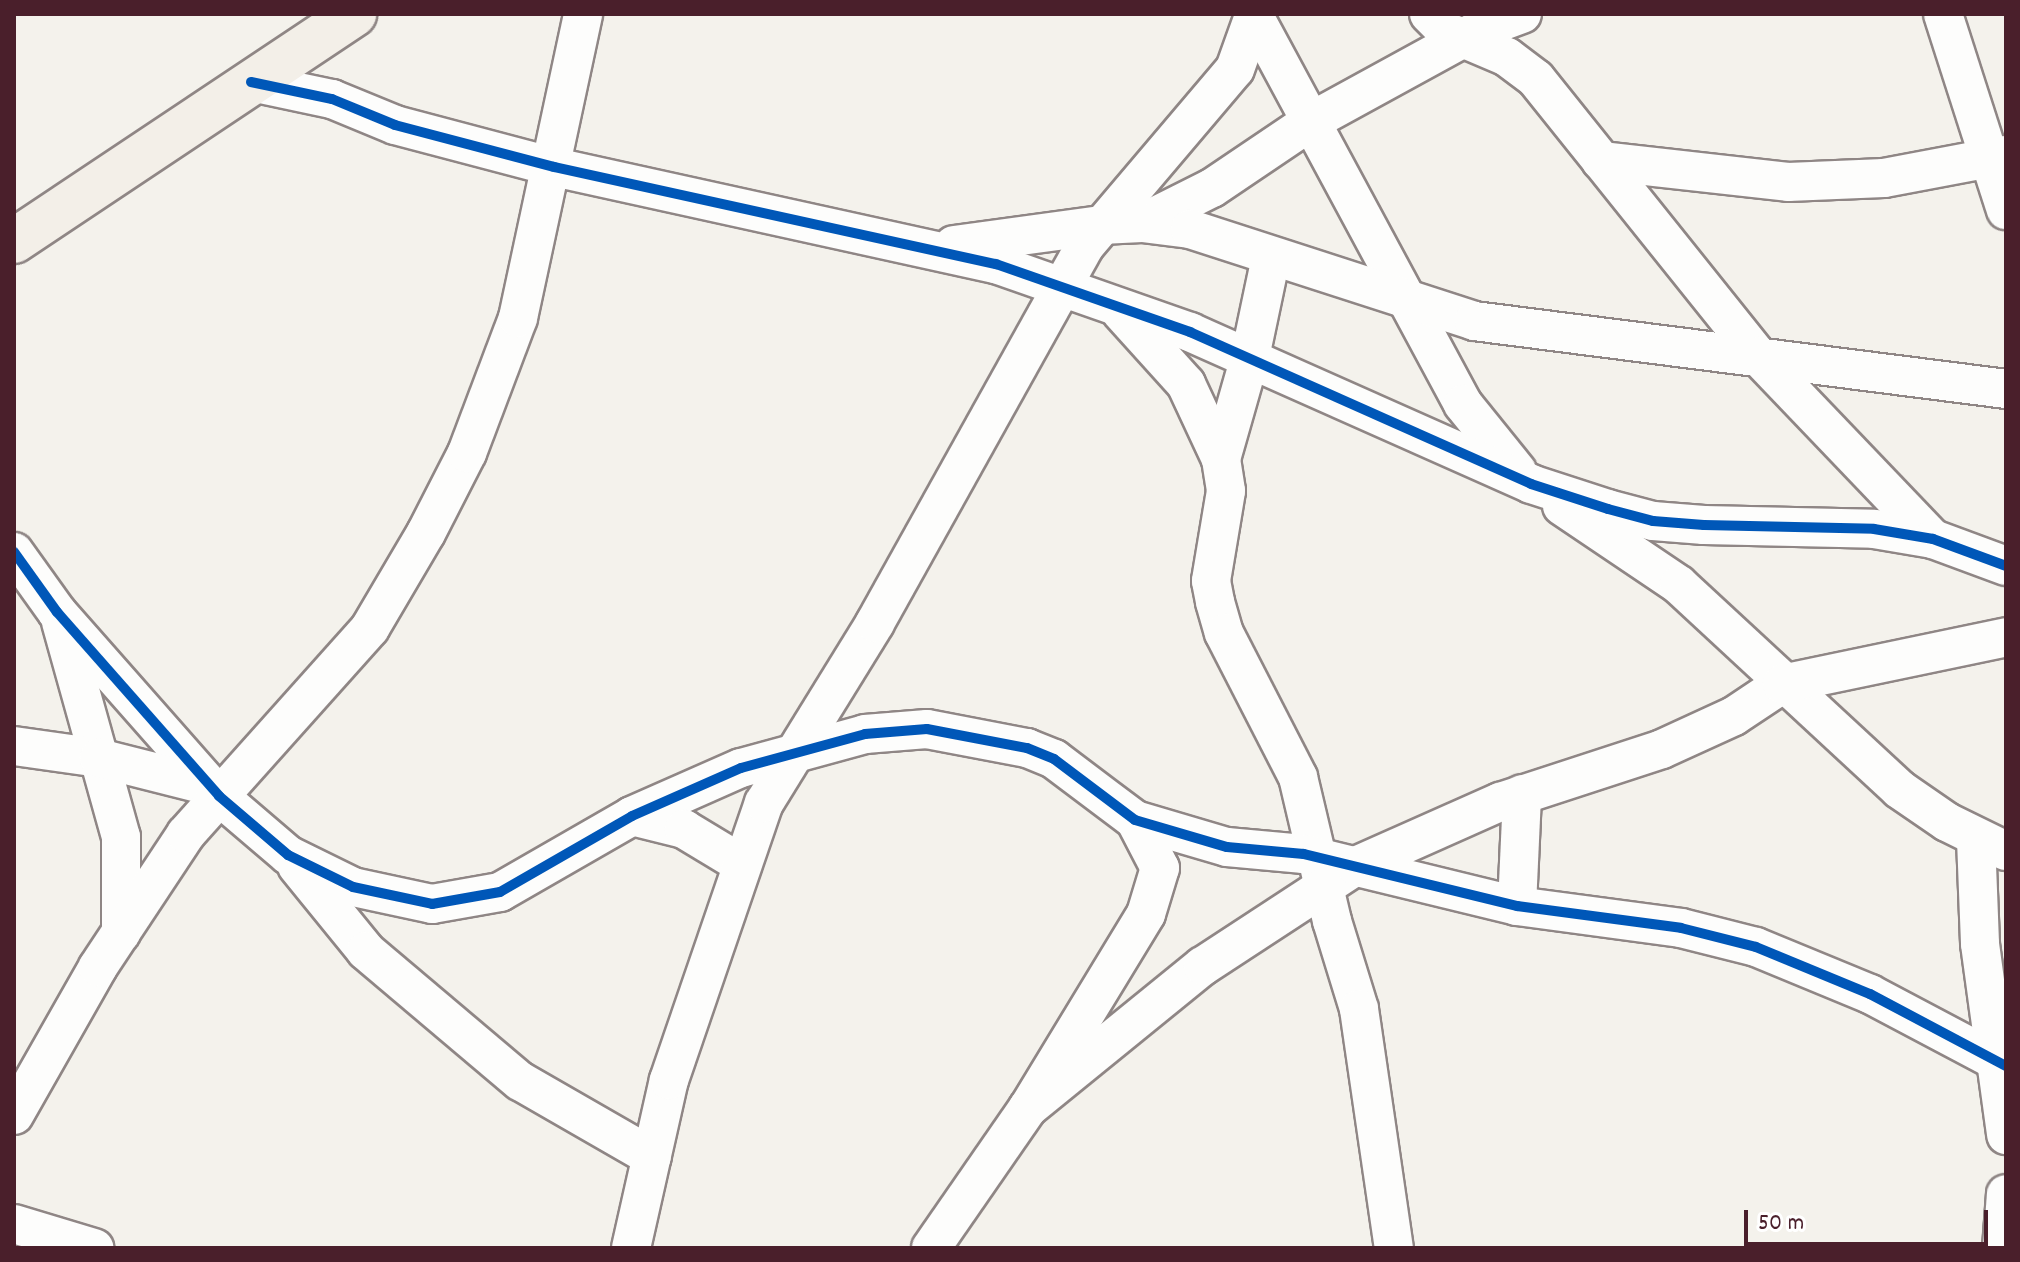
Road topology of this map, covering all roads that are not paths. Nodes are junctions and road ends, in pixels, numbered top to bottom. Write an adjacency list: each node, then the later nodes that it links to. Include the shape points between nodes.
1 (354, 14): 8 (highway)
2 (583, 14): 12 (street)
3 (1429, 14): 7 (street)
4 (1522, 14): 7 (street)
5 (1943, 14): 10 (street)
6 (1253, 15): 9 (street); 15 (street, via 1235,69)
7 (1461, 39): 9 (street); 11 (street, via 1507,57 1536,79)
8 (251, 82): 12 (street, via 332,99 395,125); 16 (highway)
9 (1310, 122): 14 (street, via 1212,188); 20 (street)
10 (1997, 156): 11 (street, via 1884,178 1788,182); 13 (street)
11 (1601, 161): 22 (street)
12 (554, 167): 17 (street); 36 (street, via 518,318 496,383 426,533 370,628 296,716)
13 (2006, 210)
14 (1142, 223): 15 (street); 18 (street, via 1190,229)
15 (1101, 225): 17 (street); 19 (street)
16 (14, 241)
17 (936, 248): 19 (street)
18 (1271, 257): 20 (street); 23 (street)
19 (1060, 288): 21 (street); 34 (street, via 875,623)
20 (1406, 301): 22 (street, via 1474,321); 26 (street, via 1463,404 1498,454)
21 (1117, 307): 23 (street); 25 (street, via 1186,384)
22 (1758, 356): 24 (street); 27 (street)
23 (1250, 357): 25 (street); 26 (street)
24 (2006, 389)
25 (1221, 459): 44 (street, via 1226,491 1211,581 1215,602 1224,633 1298,777)
26 (1531, 484): 27 (street, via 1653,521 1874,529); 32 (street, via 1679,585)
27 (1933, 539): 29 (street)
28 (14, 552): 30 (street)
29 (2006, 566)
30 (57, 612): 35 (street); 36 (street)
31 (2006, 637): 32 (street)
32 (1782, 684): 37 (street, via 1734,716 1662,749); 40 (street, via 1899,789)
33 (14, 746): 35 (street)
34 (794, 752): 38 (street, via 741,768); 39 (street, via 894,730 997,739 1054,759); 42 (street, via 764,803)
35 (103, 758): 36 (street); 46 (street, via 121,837)
36 (214, 791): 41 (street); 46 (street)
37 (1522, 794): 43 (street); 45 (street)
38 (632, 816): 41 (street, via 526,881 475,899 432,904 317,874); 42 (street, via 684,829)
39 (1135, 820): 44 (street); 48 (street, via 1160,868 1157,888)
40 (1991, 845): 47 (street)
41 (288, 855): 51 (street, via 366,951 520,1081)
42 (742, 864): 51 (street, via 669,1080)
43 (1356, 866): 44 (street); 45 (street)
44 (1319, 871): 48 (street); 57 (street, via 1359,1009)
45 (1517, 906): 47 (street, via 1681,928 1756,947 1870,994)
46 (121, 933): 49 (street)
47 (1999, 1062): 50 (street)
48 (1028, 1108): 56 (street)
49 (14, 1115)
50 (2006, 1135)
51 (652, 1157): 55 (street)
52 (2006, 1194): 58 (street)
53 (14, 1224): 54 (street)
54 (94, 1248)
55 (631, 1248)
56 (931, 1248)
57 (1394, 1248)
58 (2002, 1248)

